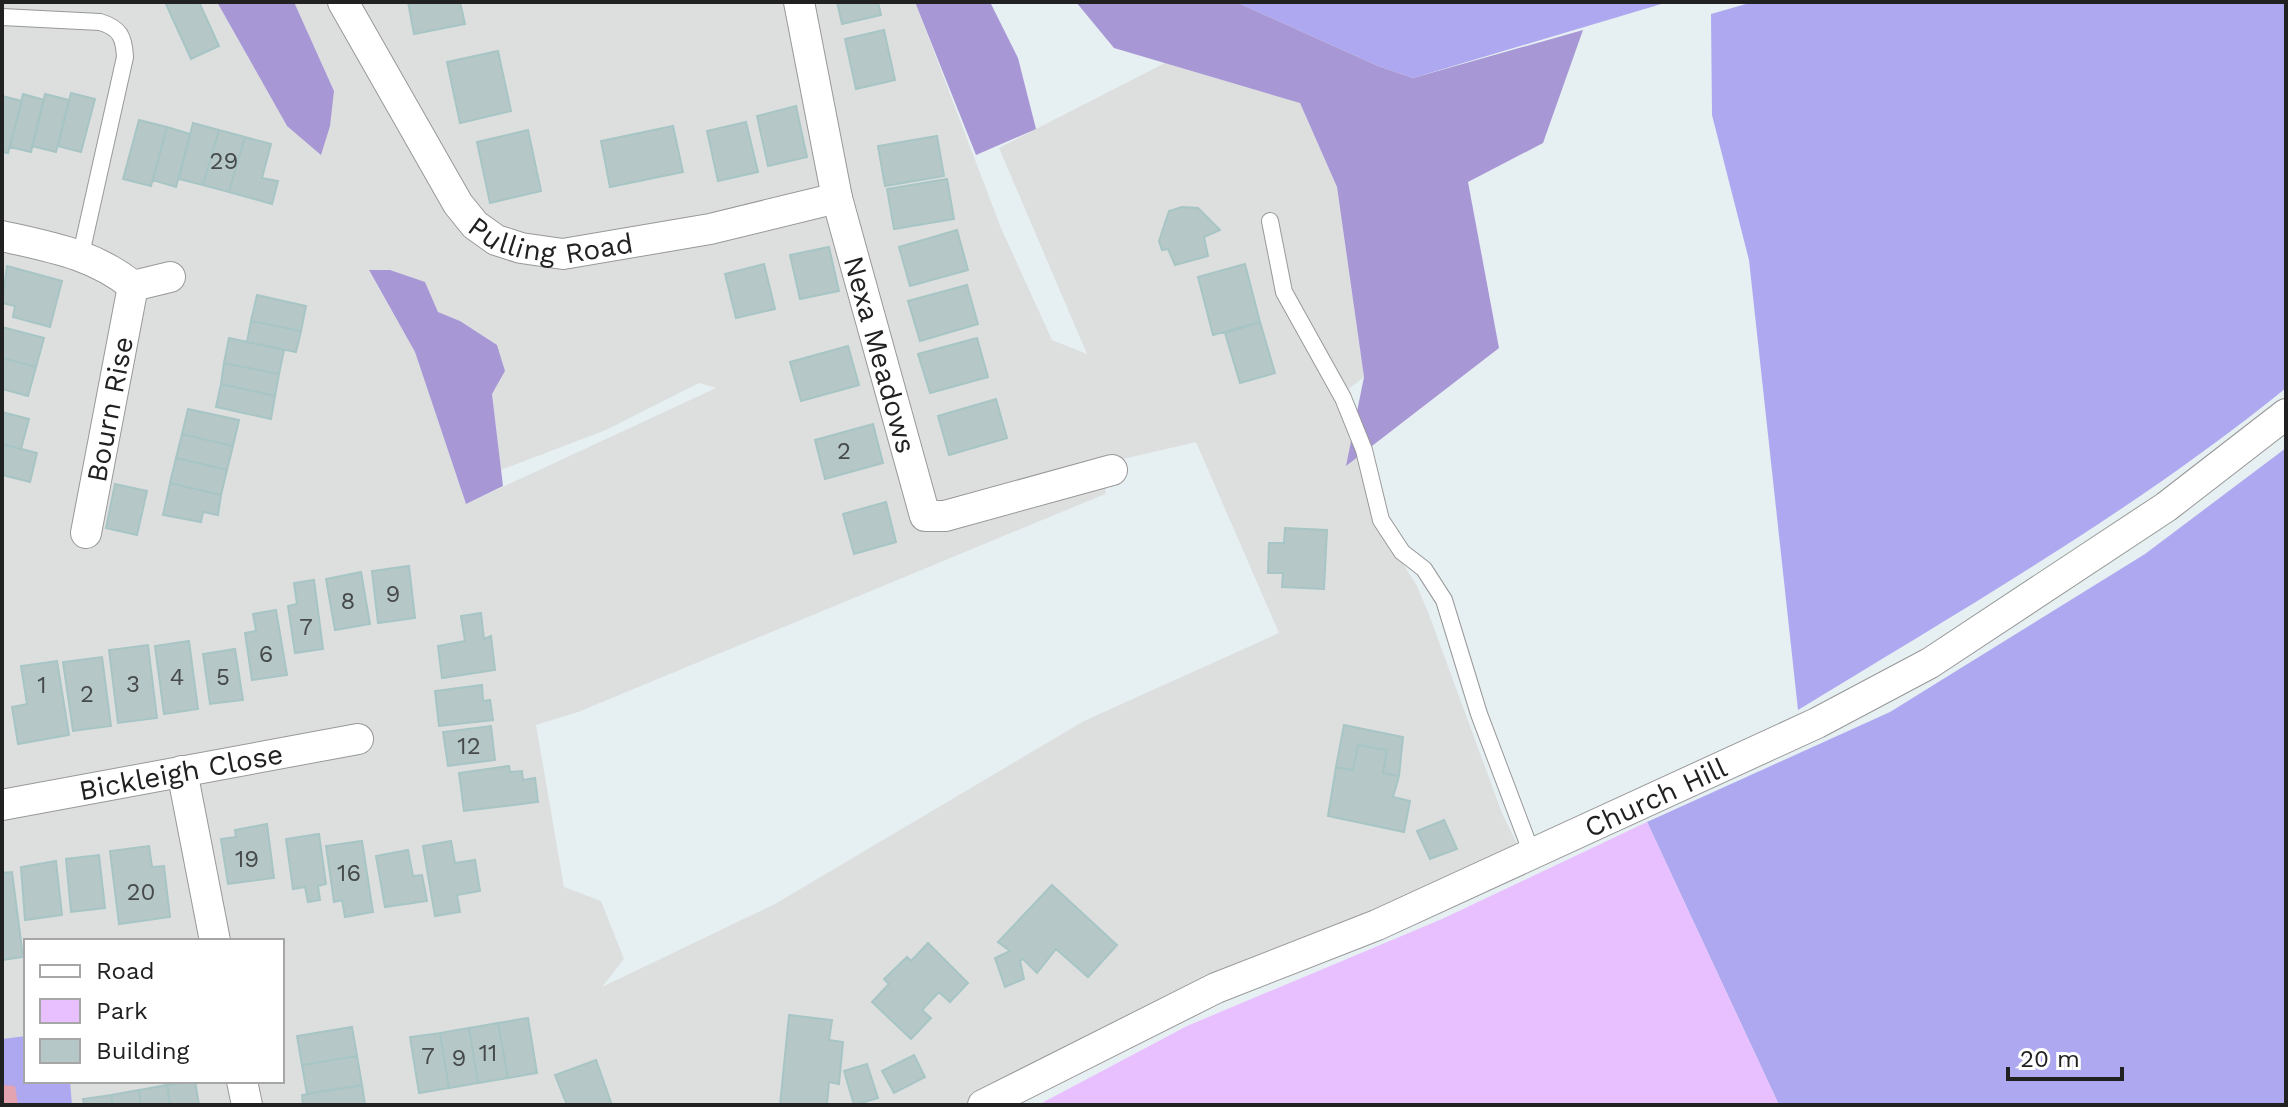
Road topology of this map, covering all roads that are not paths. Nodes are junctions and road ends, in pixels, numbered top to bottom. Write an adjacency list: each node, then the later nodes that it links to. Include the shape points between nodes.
1 (343, 2): 4 (street, Pulling Road, via 458,204 496,240 563,254 710,229)
2 (799, 2): 4 (street, Nexa Meadows)
3 (2, 17): 7 (lane, via 100,22 114,26 124,38 125,57)
4 (837, 198): 11 (street, Nexa Meadows, via 925,516 945,516)
5 (1270, 221): 16 (lane, via 1284,292 1343,398 1364,450 1381,520 1444,600 1479,714)
6 (2, 236): 7 (street)
7 (81, 254): 9 (street)
8 (170, 277): 9 (street)
9 (133, 286): 12 (street, Bourn Rise)
10 (2286, 414): 16 (street, Church Hill, via 2166,507 1930,663 1817,723)
11 (1112, 470)
12 (86, 533)
13 (358, 739): 14 (street, Bickleigh Close)
14 (182, 771): 15 (street, Bickleigh Close); 17 (street)
15 (2, 805)
16 (1532, 854): 20 (street, Church Hill, via 1377,925 1216,988)
17 (215, 939)
18 (242, 1083): 19 (street)
19 (247, 1105)
20 (983, 1105)

